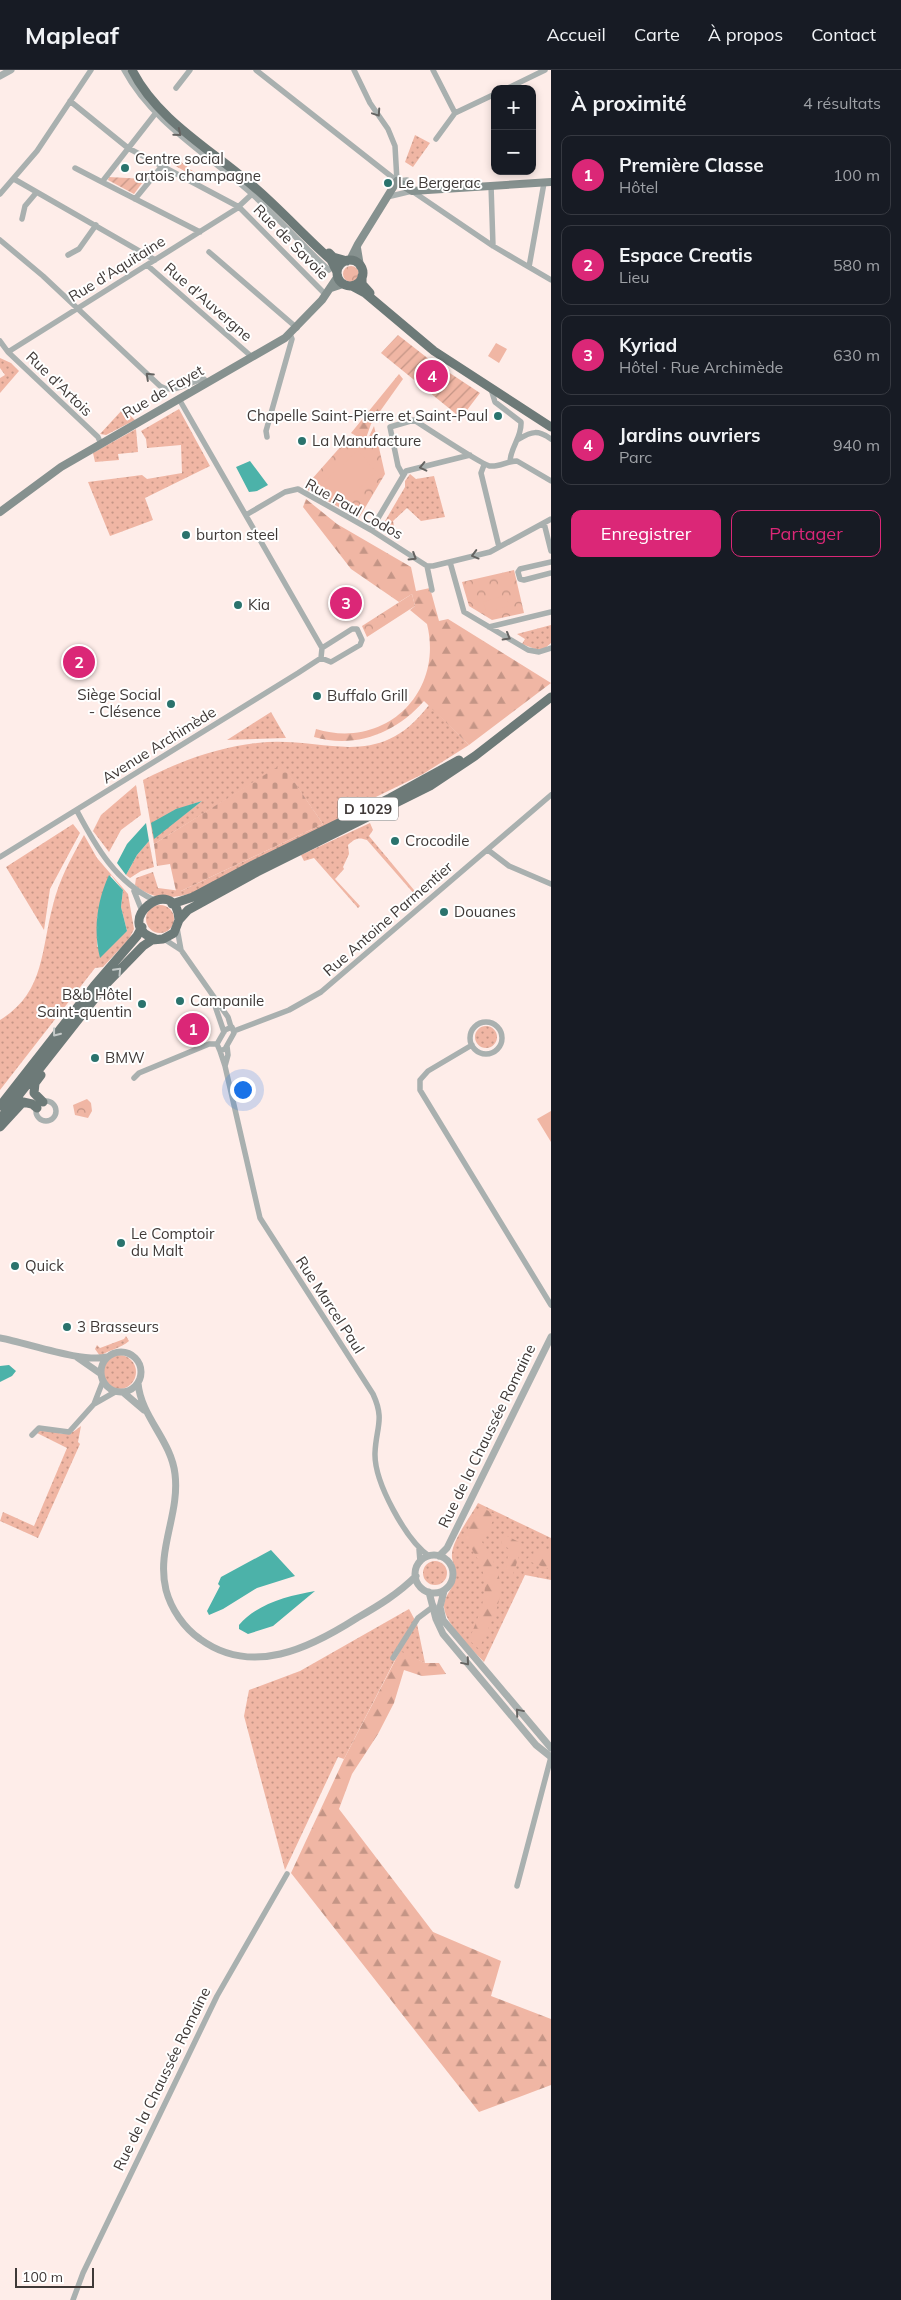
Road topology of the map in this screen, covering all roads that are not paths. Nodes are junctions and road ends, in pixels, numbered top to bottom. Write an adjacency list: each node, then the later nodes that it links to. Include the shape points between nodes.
1 (91, 70): 13 (street)
2 (124, 70): 15 (street)
3 (132, 70): 46 (main road, via 160,110 255,187 331,260)
4 (136, 70): 42 (main road, via 168,111 257,184 333,256)
5 (190, 70): 11 (street)
6 (256, 70): 22 (street)
7 (354, 70): 22 (street, one-way to 22, via 395,146)
8 (433, 70): 14 (street)
9 (545, 70): 10 (street)
10 (514, 85)
11 (176, 88)
12 (491, 96): 14 (street)
13 (70, 101): 17 (street, Rue de Savoie); 20 (street)
14 (455, 113): 16 (street)
15 (155, 114): 17 (street); 29 (street, one-way to 29)
16 (436, 139)
17 (128, 148): 18 (street, Rue de Savoie); 23 (street)
18 (162, 166): 31 (street); 32 (street, Rue de Savoie)
19 (75, 168): 23 (street)
20 (14, 179): 27 (street); 28 (street)
21 (407, 180): 22 (street)
22 (397, 181): 26 (main road); 30 (main road)
23 (102, 182): 31 (street)
24 (548, 182): 25 (main road); 45 (street)
25 (490, 184): 26 (main road); 37 (street)
26 (412, 191): 30 (street); 37 (street)
27 (36, 193): 33 (street, via 25,206); 34 (street)
28 (0, 194)
29 (252, 194): 32 (street, Rue d'Aquitaine); 46 (street)
30 (387, 197): 38 (main road)
31 (135, 199): 35 (street)
32 (239, 207): 35 (street, Rue d'Aquitaine); 51 (street, Rue de Savoie)
33 (22, 219)
34 (96, 225): 40 (street, via 79,249); 41 (street)
35 (200, 232): 41 (street, Rue d'Aquitaine)
36 (0, 240): 52 (street)
37 (493, 246): 45 (street)
38 (357, 248): 42 (main road); 44 (main road)
39 (209, 252): 53 (street)
40 (68, 255)
41 (155, 260): 43 (street, Rue d'Aquitaine)
42 (348, 261): 44 (main road); 46 (main road)
43 (147, 265): 52 (street, Rue d'Aquitaine); 57 (street, Rue d'Auvergne)
44 (360, 266): 47 (main road)
45 (529, 267): 48 (street)
46 (335, 272): 49 (main road); 50 (main road, Rue de Fayet)
47 (362, 276): 49 (main road, via 358,282); 61 (main road, via 362,284 371,294 408,325 483,379)
48 (551, 280)
49 (348, 285): 50 (main road); 59 (main road, via 365,293 434,351)
50 (331, 288): 51 (main road, Rue de Fayet)
51 (326, 295): 53 (main road, Rue de Fayet)
52 (77, 309): 56 (street, Rue d'Aquitaine); 58 (street, one-way to 52, via 204,379 166,390)
53 (297, 328): 54 (main road, Rue de Fayet)
54 (290, 334): 57 (main road, Rue de Fayet); 63 (street, via 292,339)
55 (0, 341): 56 (street, Rue d'Artois)
56 (8, 352): 66 (street, Rue d'Artois)
57 (252, 357): 58 (main road, Rue de Fayet)
58 (207, 383): 60 (main road, Rue de Fayet)
59 (491, 389): 62 (main road); 64 (street, via 495,402 521,422)
60 (178, 400): 66 (main road, Rue de Fayet); 73 (street)
61 (551, 422)
62 (551, 427)
63 (267, 437)
64 (519, 438): 65 (street, via 537,432); 68 (street, via 512,449)
65 (551, 439)
66 (102, 444): 72 (main road, Rue de Fayet, via 61,467)
67 (470, 455): 69 (street); 70 (street, one-way to 70, via 411,469); 70 (street, via 414,420 393,425 390,430)
68 (510, 461): 69 (street, via 494,466); 71 (street, via 523,464)
69 (484, 464): 77 (street, via 481,473)
70 (403, 475): 76 (street)
71 (551, 481)
72 (0, 512)
73 (246, 515): 76 (street, Rue Paul Codos, via 295,489); 86 (street)
74 (551, 519): 75 (street)
75 (544, 523): 77 (street); 78 (street)
76 (370, 530): 81 (street, Rue Paul Codos, one-way to 81)
77 (500, 547): 79 (street, one-way to 79)
78 (551, 552)
79 (450, 562): 81 (street); 85 (street, via 464,612)
80 (551, 562): 82 (street, via 518,572 524,580)
81 (427, 566): 83 (street)
82 (551, 573)
83 (432, 590)
84 (551, 612): 85 (street)
85 (489, 627): 87 (street, one-way to 87, via 528,650 539,652)
86 (322, 648): 88 (street); 88 (street, via 352,629 357,630 362,640 360,645 331,662)
87 (551, 648)
88 (321, 658): 92 (street, Avenue Archimède)
89 (551, 691): 98 (main road, D 1029, via 489,739 435,775 193,897)
90 (551, 697): 100 (main road, D 1029, via 430,786 211,896 188,910)
91 (551, 795): 93 (street, Rue Antoine Parmentier)
92 (77, 811): 94 (street, Avenue Archimède); 96 (street, via 99,850)
93 (488, 850): 95 (street, via 509,866); 106 (street, Rue Antoine Parmentier, via 321,992 289,1010)
94 (0, 857)
95 (551, 884)
96 (133, 889): 97 (street); 99 (street)
97 (154, 900): 98 (main road); 99 (main road)
98 (172, 904): 100 (main road, via 177,909)
99 (142, 911): 101 (main road)
100 (178, 924): 102 (main road); 103 (street)
101 (142, 927): 102 (main road, via 148,935); 114 (main road, one-way to 114)
102 (160, 939): 103 (street); 105 (main road, one-way to 102, via 138,950)
103 (181, 950): 104 (street)
104 (210, 993): 106 (street); 107 (street)
105 (88, 1005): 115 (main road); 116 (main road, via 35,1083 34,1093 40,1105 23,1102)
106 (233, 1029): 107 (street, Rue Antoine Parmentier); 110 (street)
107 (224, 1032): 108 (street)
108 (217, 1044): 111 (street); 113 (street, via 208,1044 139,1072)
109 (472, 1045): 109 (street, via 480,1052 496,1051 502,1043 502,1032 490,1022 480,1023 470,1035); 117 (street, via 428,1070 420,1080 420,1090)
110 (227, 1046): 111 (street); 112 (street)
111 (220, 1051): 112 (street)
112 (225, 1066): 130 (street, Rue Marcel Paul, via 260,1218 376,1401 380,1416 375,1460 380,1484)
113 (134, 1078)
114 (0, 1106)
115 (0, 1119)
116 (0, 1127)
117 (551, 1305)
118 (551, 1337): 129 (street, Rue de la Chaussée Romaine)
119 (0, 1338): 120 (street)
120 (73, 1356): 121 (street, via 96,1360); 122 (street)
121 (107, 1357): 122 (street, via 103,1362); 123 (street, via 122,1352 135,1357 141,1369)
122 (102, 1378): 124 (street); 126 (street)
123 (138, 1384): 125 (street); 127 (street)
124 (115, 1392): 125 (street); 126 (street)
125 (124, 1392): 127 (street)
126 (94, 1404): 128 (street, via 69,1432 45,1427)
127 (147, 1413): 138 (street, via 165,1441 175,1474 175,1502 163,1554 167,1592 184,1625 210,1647 248,1658 282,1655 323,1639)
128 (32, 1435)
129 (447, 1548): 132 (street, Rue de la Chaussée Romaine); 133 (street, Rue de la Chaussée Romaine)
130 (419, 1549): 131 (street, Rue Marcel Paul); 134 (street, Rue Marcel Paul)
131 (429, 1556): 132 (street); 134 (street)
132 (439, 1556): 133 (street)
133 (448, 1561): 137 (street, via 453,1577)
134 (420, 1562): 135 (street)
135 (416, 1576): 136 (street); 138 (street)
136 (421, 1587): 138 (street); 139 (street)
137 (444, 1591): 139 (street); 141 (street, via 441,1615)
138 (399, 1592)
139 (429, 1592): 140 (street)
140 (434, 1606): 142 (street); 143 (street, via 418,1618)
141 (454, 1634): 142 (street); 144 (street, one-way to 141)
142 (447, 1639): 145 (street, one-way to 145, via 536,1745)
143 (393, 1658)
144 (551, 1748)
145 (551, 1757): 147 (street)
146 (287, 1874): 148 (street, Rue de la Chaussée Romaine, via 217,1996 83,2273)
147 (517, 1886)
148 (73, 2300)

